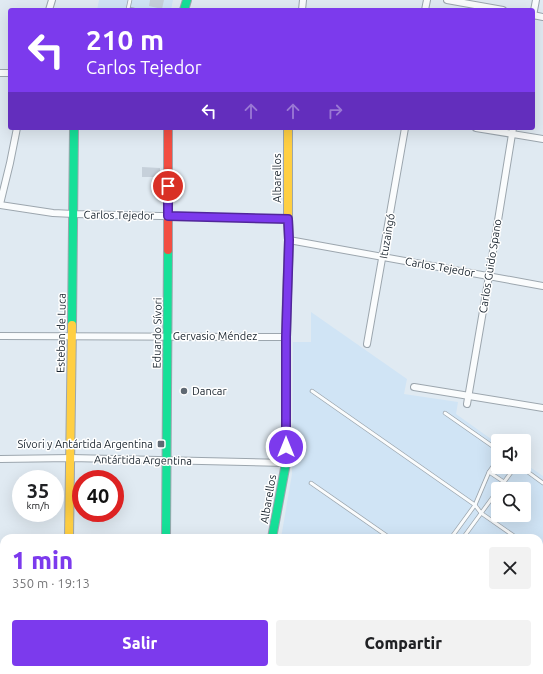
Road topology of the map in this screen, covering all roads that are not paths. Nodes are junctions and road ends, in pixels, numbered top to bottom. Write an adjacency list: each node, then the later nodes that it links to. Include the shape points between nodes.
1 (447, 0): 2 (street)
2 (492, 8)
3 (16, 130): 11 (street)
4 (74, 130): 12 (street, Esteban de Luca)
5 (168, 130): 13 (street, Eduardo Sívori)
6 (288, 130): 14 (street, Albarellos)
7 (405, 130): 16 (street, Ituzaingó)
8 (500, 130): 9 (street)
9 (512, 131): 10 (street); 17 (street, Carlos Guido Spano)
10 (543, 139)
11 (0, 204): 12 (street, Carlos Tejedor)
12 (74, 214): 13 (street, Carlos Tejedor); 20 (street, Esteban de Luca)
13 (168, 216): 14 (street, Carlos Tejedor); 21 (street, Eduardo Sívori)
14 (288, 219): 15 (street, Albarellos)
15 (289, 240): 16 (street, Carlos Tejedor); 22 (street, Albarellos)
16 (383, 257): 17 (street, Carlos Tejedor); 23 (street, Ituzaingó)
17 (489, 276): 18 (street, Carlos Tejedor); 26 (street, Carlos Guido Spano)
18 (543, 286)
19 (0, 336): 20 (street, Gervasio Méndez)
20 (71, 336): 21 (street, Gervasio Méndez); 31 (street, Esteban de Luca)
21 (168, 336): 22 (street, Gervasio Méndez); 33 (street, Eduardo Sívori)
22 (286, 337): 34 (street, Albarellos)
23 (367, 344)
24 (414, 387): 26 (street)
25 (312, 391): 43 (lane)
26 (469, 395): 27 (street, Carlos Guido Spano); 28 (street)
27 (467, 404)
28 (543, 408)
29 (445, 413): 30 (lane)
30 (491, 445)
31 (71, 458): 32 (street, Antártida Argentina); 33 (street, Antártida Argentina); 45 (street, Esteban de Luca)
32 (0, 459)
33 (166, 460): 34 (street, Antártida Argentina); 46 (street, Eduardo Sívori)
34 (286, 463): 47 (street, Albarellos)
35 (491, 469): 36 (lane)
36 (489, 472): 39 (lane); 43 (lane)
37 (509, 474): 39 (lane)
38 (531, 474): 41 (lane)
39 (504, 482)
40 (310, 483): 48 (lane)
41 (543, 483)
42 (491, 499): 44 (lane)
43 (475, 505): 44 (lane); 49 (lane)
44 (481, 513): 50 (lane); 51 (lane)
45 (69, 534)
46 (166, 534)
47 (273, 534)
48 (384, 534)
49 (454, 534)
50 (466, 534)
51 (511, 534)

